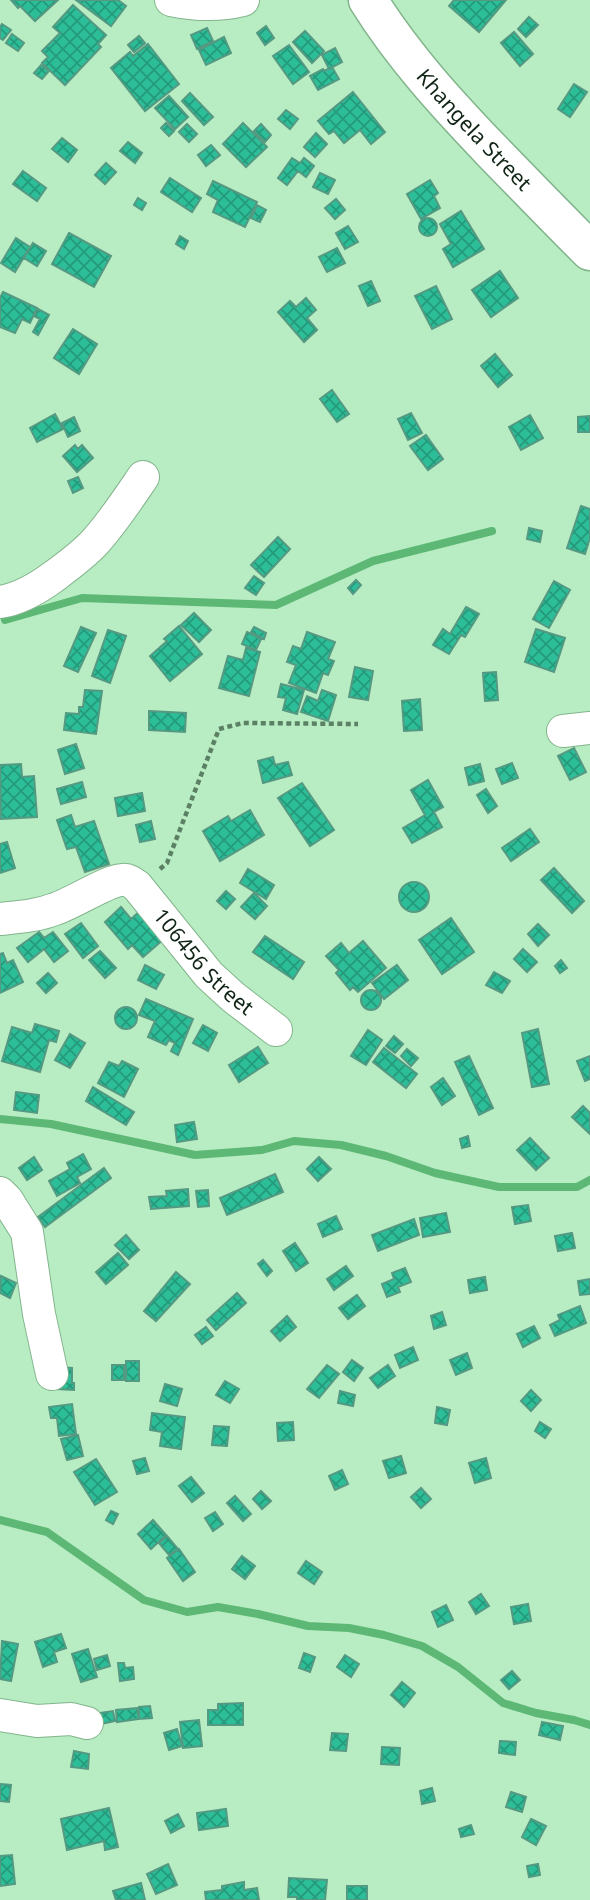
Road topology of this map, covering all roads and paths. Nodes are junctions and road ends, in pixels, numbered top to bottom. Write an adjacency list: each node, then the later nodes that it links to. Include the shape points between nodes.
1 (171, 0): 2 (street, via 222,5)
2 (243, 0)
3 (368, 0): 4 (street, Khangela Street, via 440,97)
4 (590, 251)
5 (143, 477): 6 (street, via 94,543 70,564 44,584)
6 (0, 602)
7 (358, 724): 8 (path, 106456 Street, via 243,723 219,729 167,863)
8 (137, 886): 9 (street, via 121,879 57,909); 10 (street, 106456 Street, via 209,975)
9 (0, 919)
10 (276, 1030)
11 (0, 1194): 12 (street, via 27,1233)
12 (52, 1374)
13 (0, 1715): 14 (street)
14 (87, 1723)

